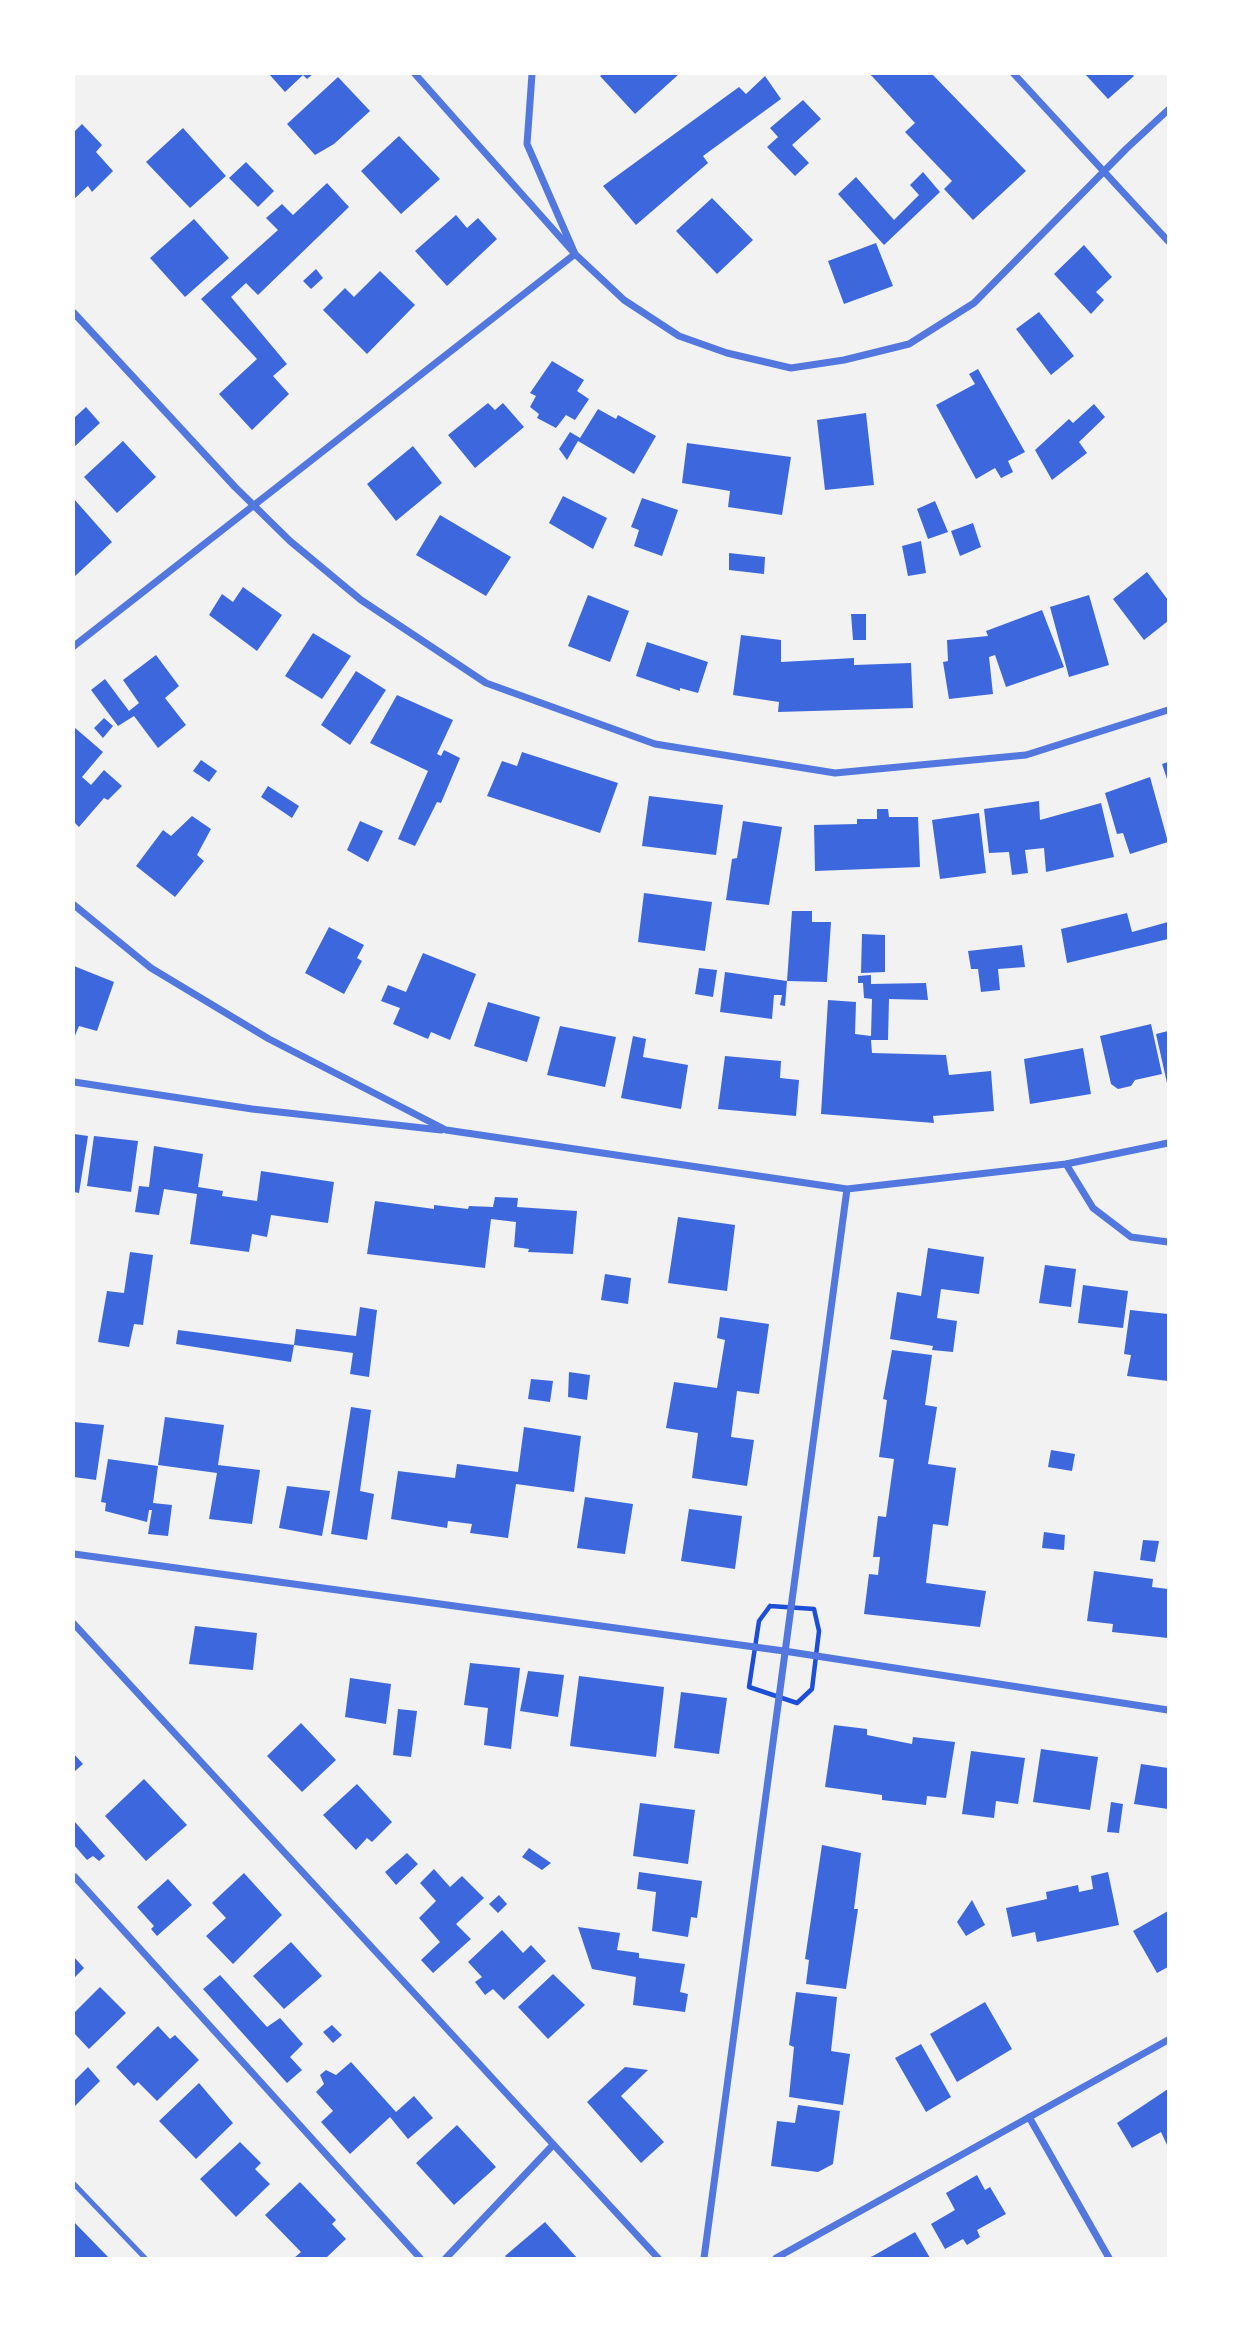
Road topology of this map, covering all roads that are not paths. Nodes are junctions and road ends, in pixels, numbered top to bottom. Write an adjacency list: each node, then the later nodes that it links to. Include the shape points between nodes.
1 (415, 74): 7 (street)
2 (532, 74): 7 (street, via 527,144)
3 (1014, 74): 5 (street)
4 (1168, 110): 5 (street)
5 (1105, 171): 6 (street); 7 (street, via 974,303 909,344 844,360 791,368 679,336 624,300)
6 (1168, 240)
7 (575, 254): 9 (street)
8 (74, 313): 9 (street)
9 (252, 505): 10 (street); 11 (street, via 361,600 486,683 655,744 835,773 1026,755)
10 (74, 646)
11 (1168, 710)
12 (74, 905): 14 (street, via 151,968 269,1039)
13 (74, 1082): 14 (street, via 252,1109)
14 (446, 1130): 17 (street)
15 (1168, 1143): 16 (street)
16 (1066, 1164): 17 (street); 18 (street, via 1093,1208 1131,1237)
17 (848, 1189): 21 (street)
18 (1168, 1242)
19 (74, 1554): 21 (street)
20 (74, 1624): 26 (street)
21 (784, 1651): 22 (street); 32 (street)
22 (1168, 1710)
23 (75, 1877): 29 (street)
24 (1168, 2040): 25 (street)
25 (1029, 2118): 33 (street); 34 (street)
26 (553, 2145): 30 (street); 31 (street)
27 (74, 2184): 28 (lane)
28 (145, 2259)
29 (420, 2259)
30 (446, 2259)
31 (658, 2259)
32 (704, 2259)
33 (776, 2259)
34 (1109, 2259)

